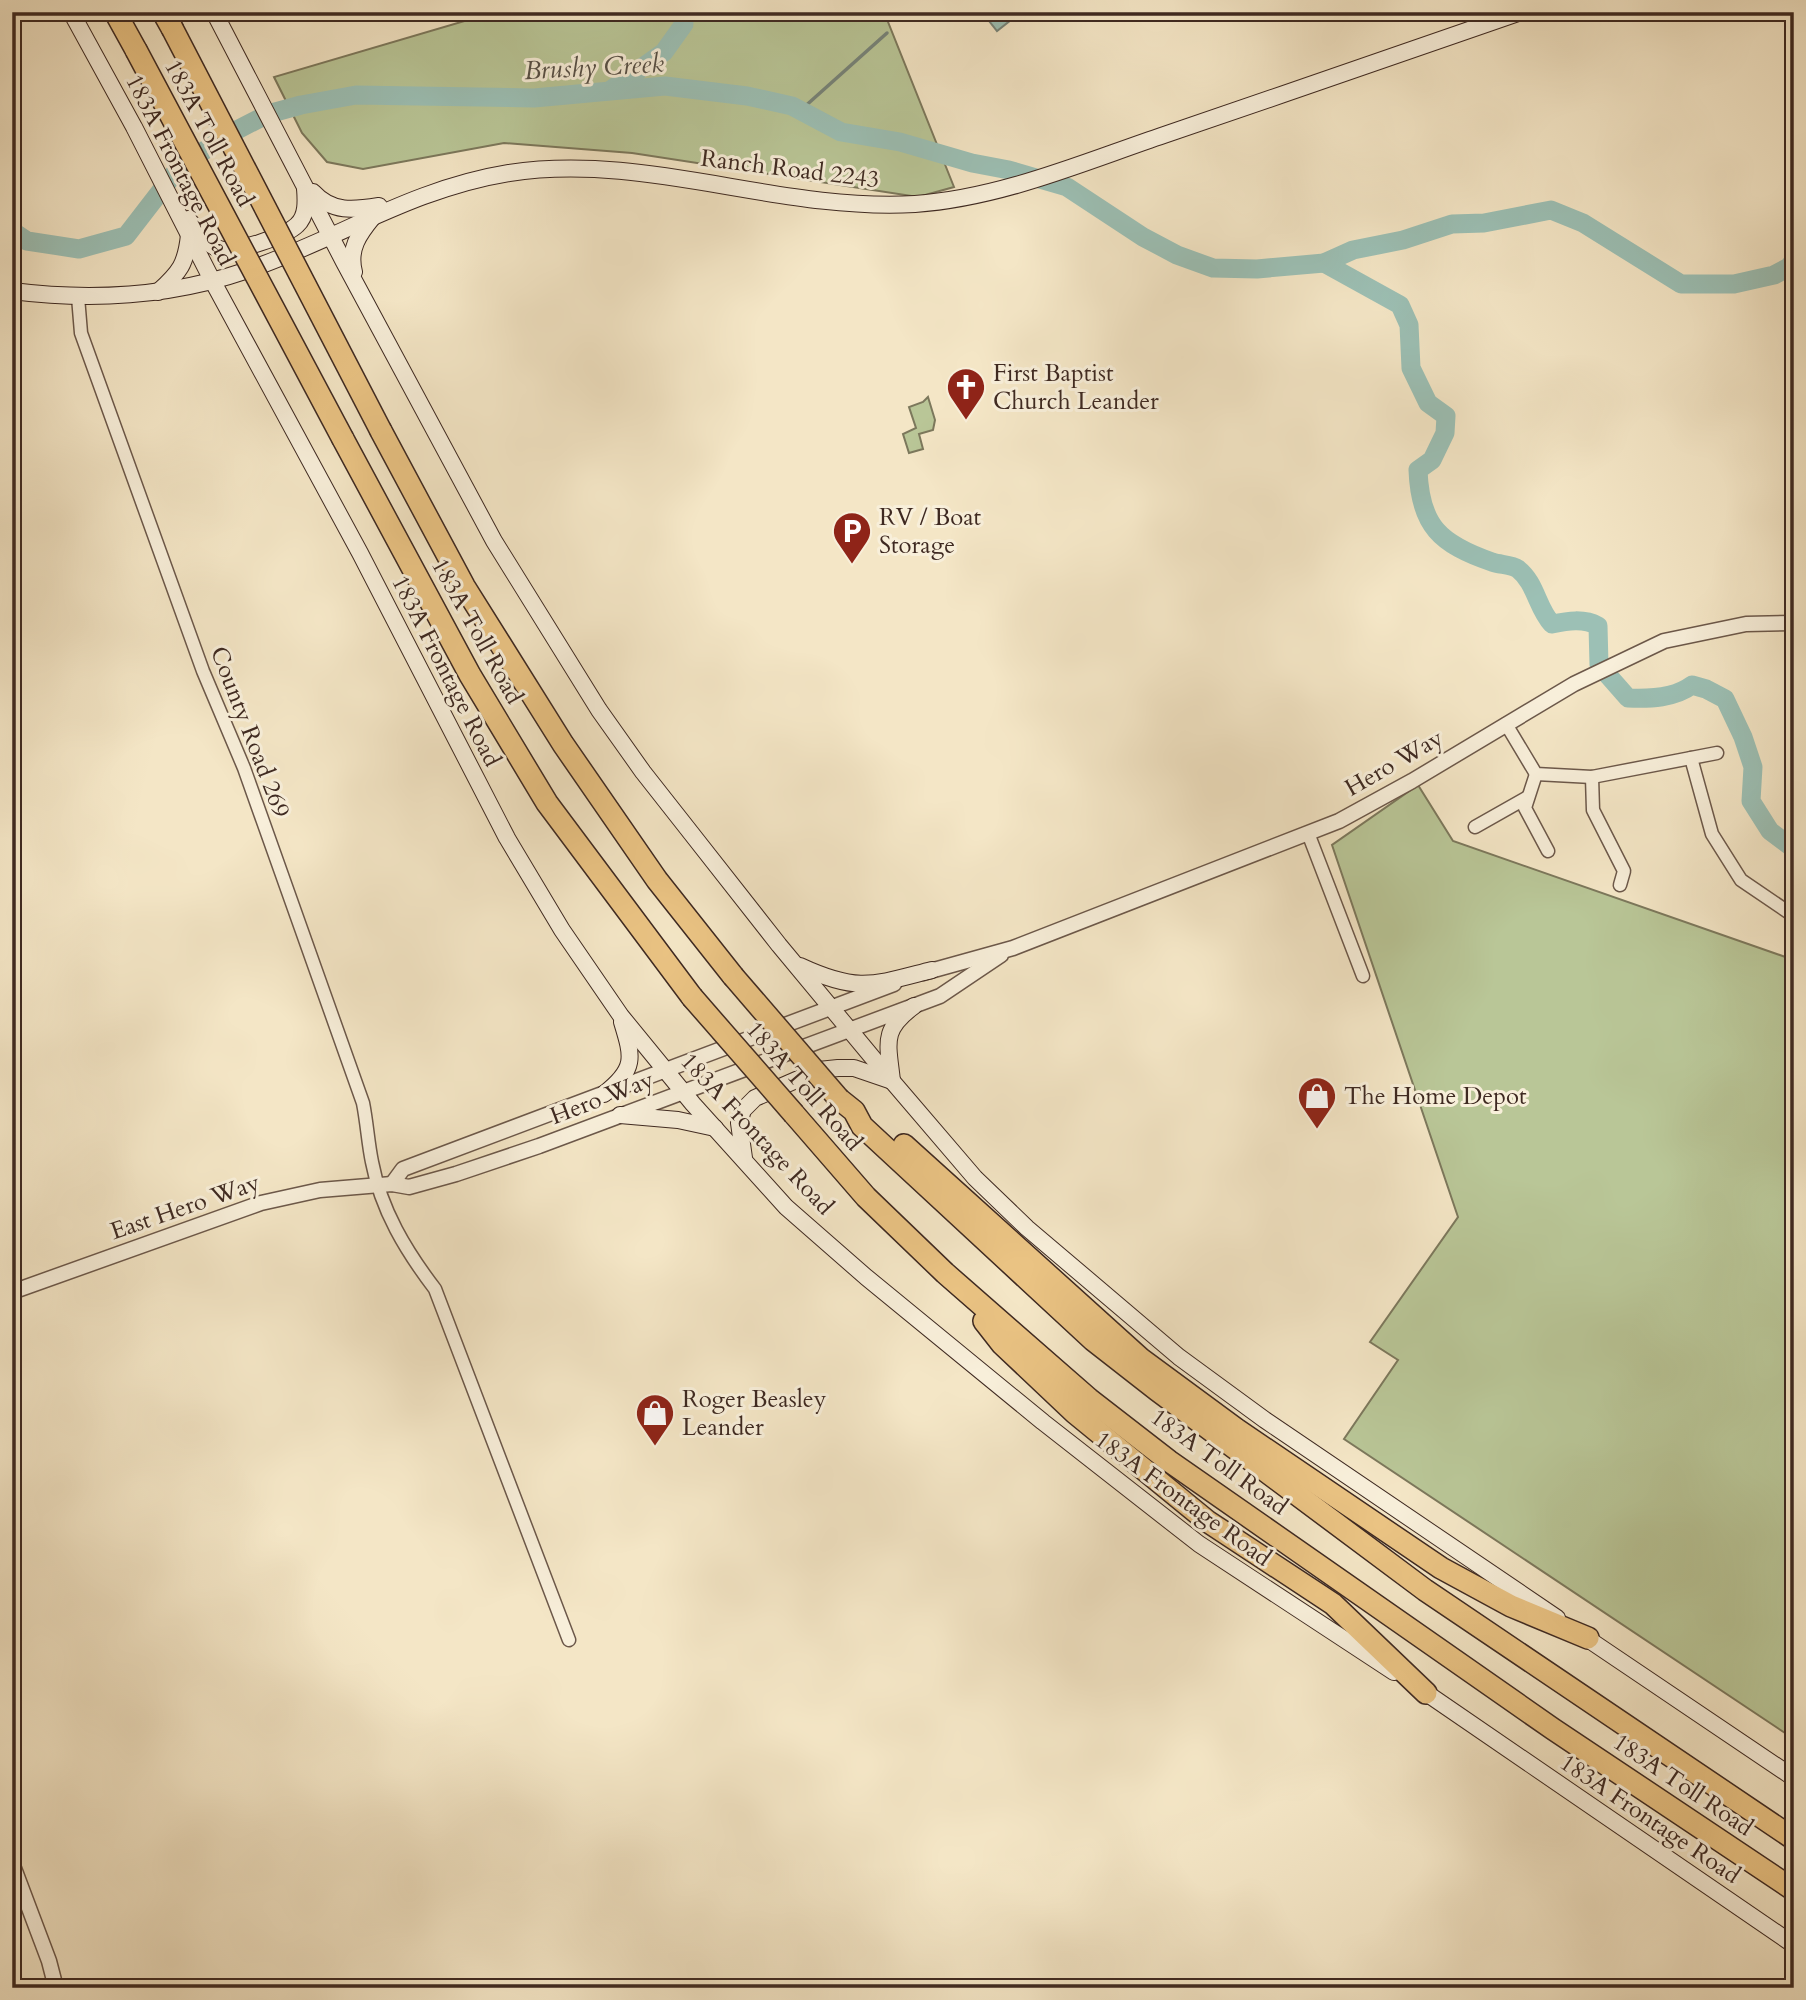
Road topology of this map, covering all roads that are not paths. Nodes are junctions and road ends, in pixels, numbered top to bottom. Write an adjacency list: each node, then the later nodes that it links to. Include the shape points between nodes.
1 (71, 12): 9 (main road, 183A Frontage Road)
2 (115, 12): 45 (highway, 183A Toll Road, bridge, via 470,676 547,803 692,997 866,1197)
3 (214, 12): 6 (main road)
4 (1521, 12): 7 (main road, Ranch Road 2243, via 1062,170 953,200 845,203 583,168 476,180)
5 (167, 20): 40 (highway, 183A Toll Road, bridge, via 464,586 657,880 733,976)
6 (305, 182): 7 (main road, via 322,202 340,209); 9 (main road, via 306,206 297,226 262,243 222,250); 10 (main road)
7 (402, 203): 8 (main road, Ranch Road 2243)
8 (376, 214): 10 (main road, Ranch Road 2243); 13 (main road, via 354,246 353,267)
9 (190, 230): 11 (main road, 183A Frontage Road); 14 (main road, via 180,270)
10 (331, 235): 11 (main road, Ranch Road 2243, via 251,269); 13 (main road)
11 (212, 280): 14 (main road, Ranch Road 2243); 34 (main road, 183A Frontage Road, via 507,838)
12 (12, 291): 15 (main road, Ranch Road 2243)
13 (360, 291): 29 (main road, via 494,541 599,710)
14 (158, 292): 15 (main road, Ranch Road 2243)
15 (78, 297): 44 (street, County Road 269, via 81,333 203,671 244,768 363,1103 371,1161)
16 (1794, 623): 17 (street, Hero Way, via 1746,624 1664,641)
17 (1506, 724): 20 (street); 24 (street, Hero Way, via 1387,796)
18 (1717, 753): 19 (street)
19 (1691, 758): 21 (street); 27 (street, via 1712,834 1741,880)
20 (1536, 774): 21 (street); 22 (street)
21 (1592, 778): 26 (street, via 1593,810 1624,871)
22 (1528, 797): 23 (street); 25 (street, via 1525,808)
23 (1475, 827)
24 (1308, 833): 28 (street, Hero Way); 31 (street)
25 (1548, 851)
26 (1620, 885)
27 (1794, 916)
28 (1013, 948): 30 (street, Hero Way); 32 (street, Hero Way, via 940,996)
29 (795, 963): 30 (main road, via 855,985 879,984); 33 (main road)
30 (932, 970): 33 (street, Hero Way)
31 (1363, 976)
32 (914, 1006): 35 (street, Hero Way); 37 (main road, via 891,1026)
33 (832, 1008): 35 (main road); 36 (street, Hero Way)
34 (621, 1016): 36 (main road, 183A Frontage Road); 39 (main road, via 630,1049 629,1065 622,1080)
35 (849, 1030): 37 (main road); 38 (street, Hero Way)
36 (667, 1070): 38 (main road, 183A Frontage Road); 39 (street, Hero Way)
37 (892, 1081): 43 (main road, via 854,1068 819,1070 755,1098 743,1110 739,1123); 47 (main road, via 983,1186 1180,1357)
38 (684, 1091): 41 (street, Hero Way); 42 (main road, 183A Frontage Road)
39 (604, 1094): 44 (street, Hero Way, via 403,1169)
40 (846, 1105): 47 (highway, via 872,1116 1141,1359 1236,1429 1441,1568 1511,1606); 51 (highway, 183A Toll Road, via 862,1126 1093,1340 1157,1390 1425,1590)
41 (620, 1115): 42 (main road, via 678,1119); 44 (street, Hero Way, via 456,1174 409,1187)
42 (715, 1128): 43 (main road, 183A Frontage Road)
43 (744, 1160): 49 (main road, 183A Frontage Road, via 786,1207 866,1277 1199,1544)
44 (385, 1184): 46 (street, East Hero Way, via 261,1203); 48 (street, County Road 269, via 390,1217 409,1255 435,1289)
45 (945, 1273): 49 (highway, via 1002,1343 1075,1413 1207,1521 1333,1604); 53 (highway, 183A Toll Road, via 1089,1399 1169,1461)
46 (12, 1292)
47 (1588, 1639): 50 (main road)
48 (569, 1640)
49 (1426, 1693): 54 (main road, 183A Frontage Road)
50 (1794, 1778)
51 (1794, 1839)
52 (12, 1863): 55 (street)
53 (1794, 1891)
54 (1794, 1945)
55 (56, 1988)

